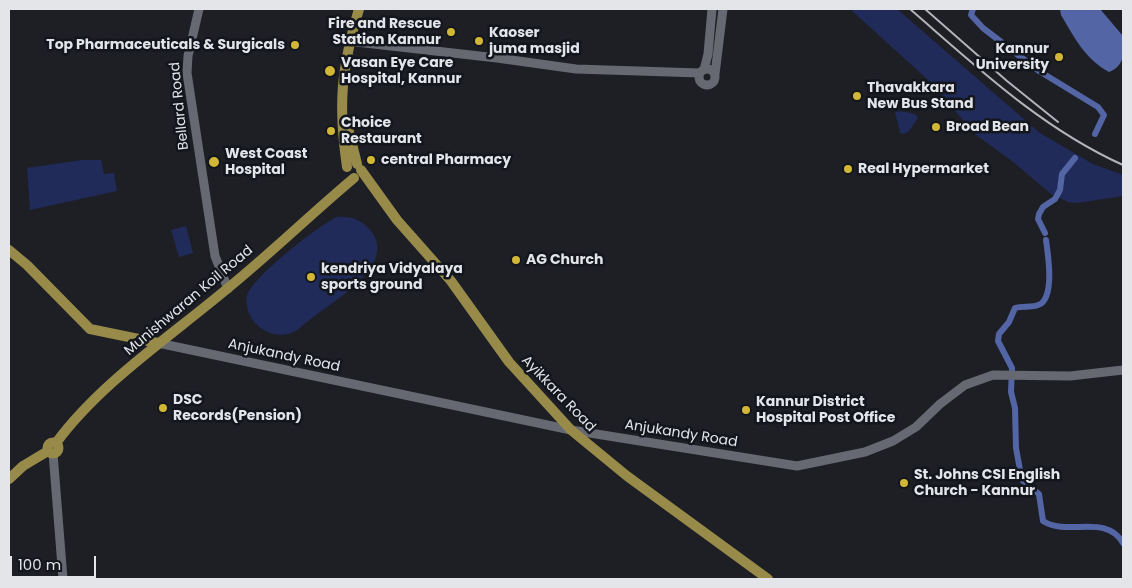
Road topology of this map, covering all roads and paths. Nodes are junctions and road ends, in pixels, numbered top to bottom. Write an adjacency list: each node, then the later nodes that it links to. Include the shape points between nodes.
1 (198, 9): 11 (street, Bellard Road, via 188,56 188,73 215,256)
2 (359, 9): 6 (main road)
3 (365, 9): 6 (main road)
4 (712, 9): 8 (street, via 708,54)
5 (723, 9): 7 (street)
6 (353, 42): 8 (street, via 576,69); 9 (main road, via 347,105); 9 (main road, via 341,87 346,155)
7 (715, 74): 8 (street, via 709,69); 8 (street, via 715,80 707,86)
8 (701, 75)
9 (353, 174): 11 (main road, Munishwaran Koil Road); 14 (main road, Ayikkara Road, via 371,184 415,242 450,281 509,362)
10 (9, 250): 12 (main road, via 27,264 85,326 108,335)
11 (228, 289): 12 (main road, Munishwaran Koil Road)
12 (158, 343): 14 (street, Anjukandy Road); 15 (main road, Munishwaran Koil Road, via 71,423 56,443 49,444)
13 (1123, 370): 14 (street, Anjukandy Road, via 1070,376 980,378 964,386 916,427 893,440 865,452 797,466)
14 (571, 430): 18 (main road, Ayikkara Road, via 627,476)
15 (51, 452): 16 (main road, via 23,466); 17 (street)
16 (9, 479)
17 (63, 579)
18 (768, 579)

